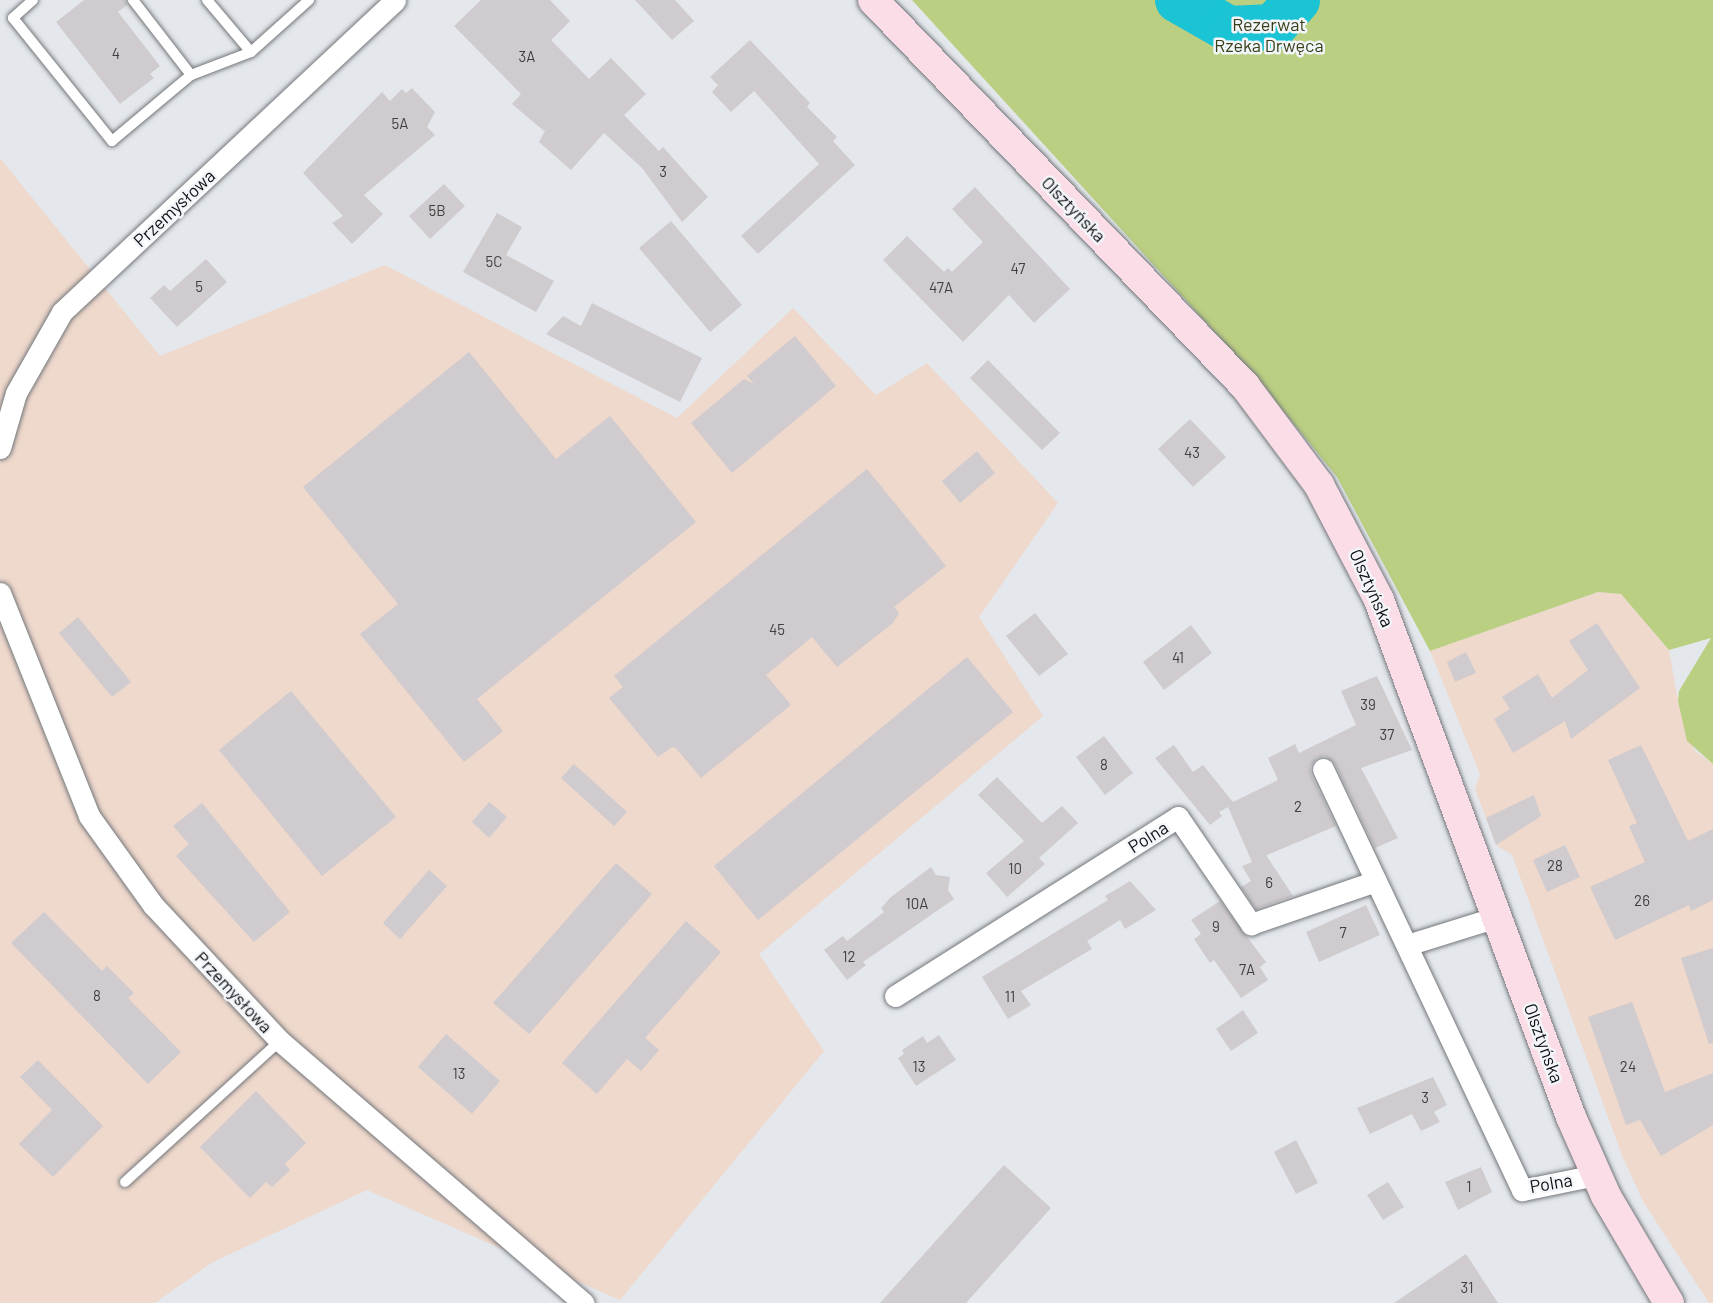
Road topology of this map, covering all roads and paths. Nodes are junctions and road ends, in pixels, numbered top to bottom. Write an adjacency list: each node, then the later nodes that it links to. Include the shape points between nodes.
1 (33, 0): 8 (lane, via 13,18 112,141)
2 (133, 0): 8 (lane)
3 (207, 0): 7 (lane)
4 (309, 0): 7 (lane)
5 (395, 0): 9 (street, Przemysłowa, via 62,312 16,393)
6 (873, 0): 13 (street, Olsztyńska, via 1245,386 1294,447 1353,543 1379,600)
7 (251, 52): 8 (lane)
8 (191, 75)
9 (0, 448)
10 (0, 593): 16 (street, Przemysłowa, via 89,816 153,905)
11 (1323, 769): 12 (street, Polna)
12 (1377, 880): 14 (street, Polna); 15 (street, Polna, via 1251,924 1178,817)
13 (1497, 917): 14 (street); 17 (street, Olsztyńska)
14 (1407, 945): 17 (street, Polna, via 1522,1190)
15 (895, 996)
16 (280, 1041): 18 (lane); 19 (street, Przemysłowa)
17 (1596, 1175): 20 (street, Olsztyńska)
18 (124, 1182)
19 (583, 1303)
20 (1669, 1303)

